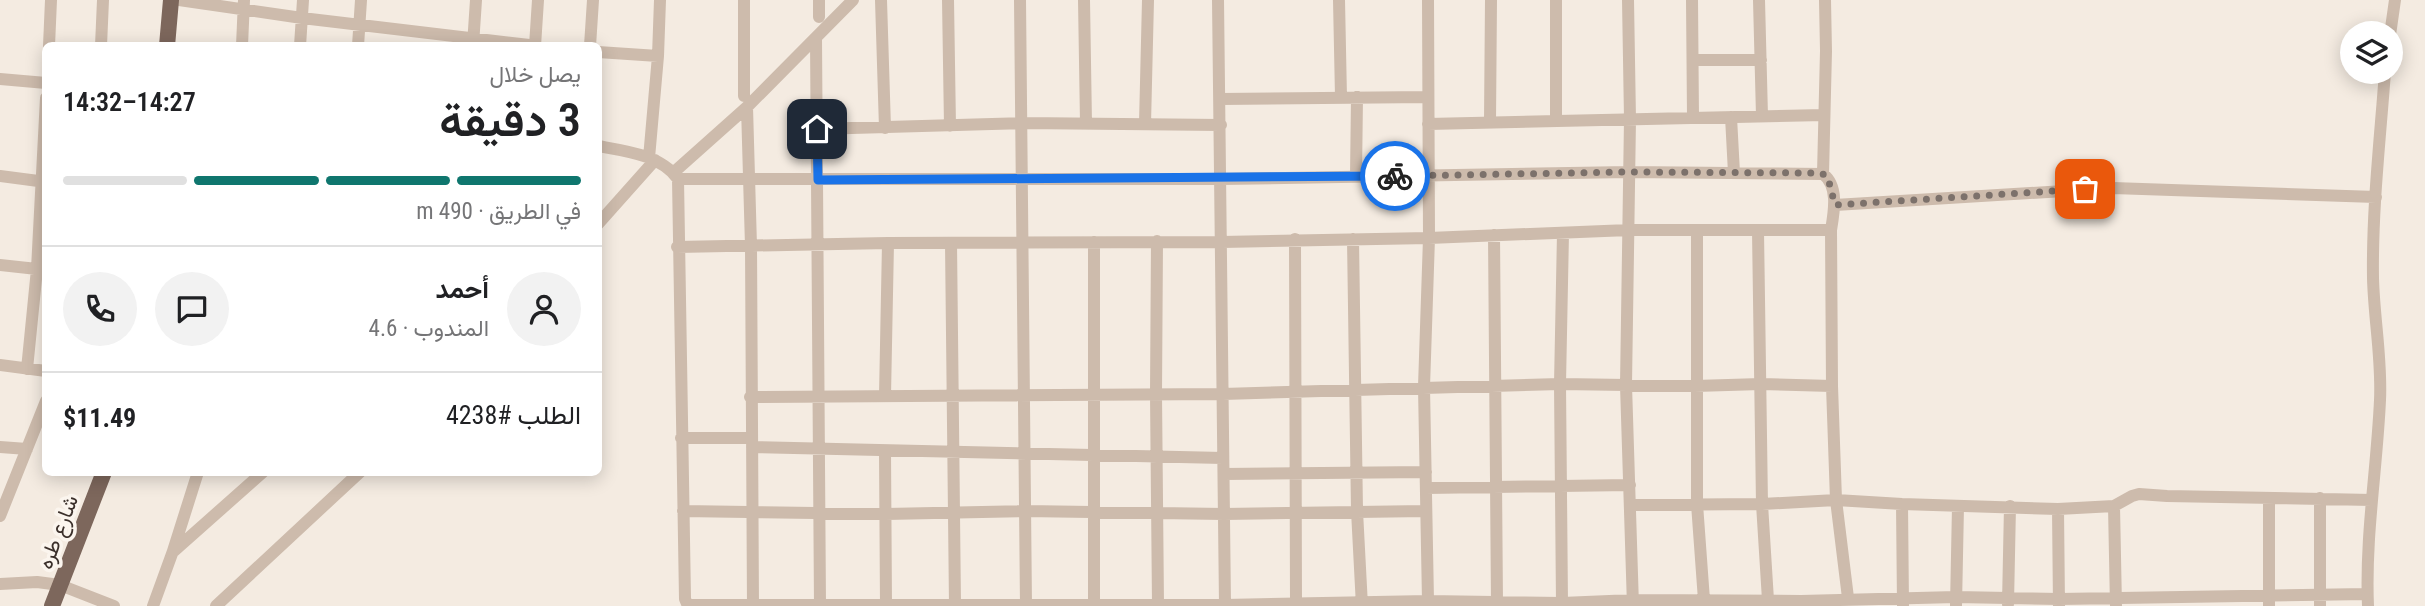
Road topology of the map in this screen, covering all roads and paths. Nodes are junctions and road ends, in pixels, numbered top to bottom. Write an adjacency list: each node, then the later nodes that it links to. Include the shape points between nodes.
1 (51, 0): 35 (street)
2 (103, 0): 36 (street)
3 (171, 0): 37 (main road)
4 (180, 0): 29 (street)
5 (303, 0): 31 (street)
6 (360, 0): 33 (street)
7 (476, 0): 41 (street)
8 (538, 0): 42 (street)
9 (593, 0): 43 (street)
10 (660, 0): 45 (street)
11 (744, 0): 55 (street)
12 (819, 0): 30 (street)
13 (853, 0): 34 (street)
14 (881, 0): 69 (street)
15 (948, 0): 68 (street)
16 (1020, 0): 63 (street)
17 (1084, 0): 64 (street)
18 (1148, 0): 65 (street)
19 (1218, 0): 54 (street)
20 (1339, 0): 51 (street)
21 (1428, 0): 53 (street)
22 (1491, 0): 62 (street)
23 (1556, 0): 61 (street)
24 (1628, 0): 60 (street)
25 (1692, 0): 46 (street)
26 (1759, 0): 47 (street)
27 (1825, 0): 56 (street)
28 (2395, 0): 32 (street)
29 (244, 5): 31 (street); 38 (street)
30 (819, 17)
31 (302, 18): 33 (street); 39 (street)
32 (2392, 21)
33 (359, 24): 40 (street); 41 (street)
34 (816, 38): 55 (street); 70 (street)
35 (49, 42)
36 (101, 42)
37 (167, 42)
38 (242, 42)
39 (300, 42)
40 (358, 42)
41 (473, 42)
42 (536, 42)
43 (590, 42)
44 (602, 52): 45 (street)
45 (658, 56): 72 (street)
46 (1693, 60): 47 (street); 58 (street)
47 (1761, 60): 57 (street)
48 (0, 79): 49 (street)
49 (42, 83)
50 (2384, 84): 85 (street)
51 (1341, 97): 52 (street); 54 (street)
52 (1357, 97): 53 (street); 78 (street)
53 (1428, 97): 66 (street)
54 (1220, 99): 67 (street)
55 (745, 102): 77 (street); 82 (street)
56 (1824, 115): 57 (street); 75 (street)
57 (1762, 116): 59 (street)
58 (1693, 117): 59 (street); 60 (street)
59 (1731, 117): 74 (street)
60 (1630, 119): 61 (street); 73 (street)
61 (1556, 120): 62 (street)
62 (1490, 121): 66 (street)
63 (1023, 123): 64 (street); 68 (street); 80 (street)
64 (1086, 123): 65 (street)
65 (1145, 124): 67 (street)
66 (1428, 124): 79 (street)
67 (1221, 125): 81 (street)
68 (950, 126): 69 (street)
69 (885, 128): 70 (street)
70 (817, 129): 83 (street)
71 (602, 147): 72 (street)
72 (652, 159): 77 (street); 87 (street)
73 (1629, 172): 74 (street); 79 (street); 89 (street)
74 (1734, 173): 75 (street)
75 (1823, 173): 86 (street)
76 (0, 176): 84 (street)
77 (675, 176): 82 (street); 106 (street)
78 (1356, 176): 79 (street); 81 (street)
79 (1429, 176): 95 (street)
80 (1023, 178): 81 (street); 83 (street); 104 (street)
81 (1221, 179): 100 (street)
82 (749, 180): 83 (street); 105 (street)
83 (818, 180): 101 (street)
84 (42, 182)
85 (2376, 197): 86 (street, via 2113,188); 156 (street, via 2373,280 2380,396)
86 (1835, 205): 90 (street)
87 (602, 219)
88 (42, 226): 108 (street)
89 (1629, 230): 91 (street); 93 (street); 114 (street)
90 (1830, 230): 92 (street); 116 (street)
91 (1697, 231): 92 (street); 115 (street)
92 (1758, 231): 113 (street)
93 (1563, 233): 94 (street); 112 (street)
94 (1494, 235): 95 (street); 118 (street)
95 (1429, 238): 97 (street); 117 (street)
96 (1294, 239): 97 (street); 100 (street); 120 (street)
97 (1353, 239): 119 (street)
98 (1157, 241): 99 (street); 100 (street); 123 (street)
99 (1094, 242): 104 (street); 122 (street)
100 (1222, 242): 124 (street)
101 (818, 243): 102 (street); 105 (street); 125 (street)
102 (888, 243): 103 (street); 126 (street)
103 (951, 243): 104 (street); 127 (street)
104 (1023, 243): 121 (street)
105 (751, 246): 106 (street); 128 (street)
106 (677, 247): 130 (street)
107 (0, 265): 108 (street)
108 (41, 269): 110 (street)
109 (0, 365): 110 (street)
110 (27, 369): 111 (street)
111 (42, 371)
112 (1560, 384): 114 (street); 118 (street); 150 (street)
113 (1761, 384): 115 (street); 116 (street); 157 (street)
114 (1626, 385): 115 (street); 149 (street)
115 (1695, 386): 158 (street)
116 (1832, 386): 155 (street)
117 (1424, 387): 118 (street); 119 (street); 143 (street)
118 (1493, 387): 152 (street)
119 (1355, 391): 120 (street); 142 (street)
120 (1294, 392): 124 (street); 141 (street)
121 (1024, 394): 122 (street); 127 (street); 137 (street)
122 (1094, 394): 123 (street); 138 (street)
123 (1156, 394): 124 (street); 139 (street)
124 (1223, 394): 140 (street)
125 (818, 396): 126 (street); 128 (street); 134 (street)
126 (886, 396): 127 (street)
127 (951, 396): 136 (street)
128 (750, 397): 131 (street)
129 (42, 411): 133 (street)
130 (681, 438): 131 (street); 165 (street)
131 (752, 442): 134 (street); 171 (street)
132 (0, 447): 133 (street)
133 (27, 449): 177 (street)
134 (819, 449): 135 (street); 173 (street)
135 (885, 450): 136 (street); 174 (street)
136 (952, 452): 137 (street); 175 (street)
137 (1025, 452): 138 (street); 166 (street)
138 (1094, 455): 139 (street); 168 (street)
139 (1156, 456): 140 (street); 172 (street)
140 (1223, 458): 144 (street)
141 (1295, 472): 142 (street); 144 (street); 169 (street)
142 (1357, 472): 143 (street); 170 (street)
143 (1426, 472): 151 (street)
144 (1224, 474): 176 (street)
145 (102, 476): 180 (main road, شارع طره)
146 (197, 476): 178 (street)
147 (258, 476): 178 (street)
148 (356, 476): 216 (street)
149 (1630, 485): 150 (street); 160 (street)
150 (1561, 487): 152 (street); 195 (street)
151 (1426, 488): 152 (street); 167 (street)
152 (1495, 488): 194 (street)
153 (2269, 498): 154 (street); 163 (street, via 2139,494); 189 (street)
154 (2320, 498): 156 (street); 183 (street)
155 (1836, 500): 157 (street); 159 (street); 198 (street)
156 (2372, 500): 184 (street)
157 (1762, 503): 158 (street); 182 (street)
158 (1697, 504): 160 (street); 181 (street)
159 (1902, 504): 161 (street); 199 (street)
160 (1631, 505): 196 (street)
161 (1958, 506): 162 (street); 186 (street)
162 (2010, 506): 164 (street); 190 (street)
163 (2114, 506): 164 (street); 187 (street)
164 (2058, 509): 191 (street)
165 (683, 511): 171 (street); 204 (street)
166 (1025, 511): 168 (street); 175 (street); 207 (street)
167 (1425, 511): 170 (street); 185 (street)
168 (1094, 512): 172 (street); 200 (street)
169 (1296, 512): 170 (street); 176 (street); 193 (street)
170 (1357, 512): 210 (street)
171 (752, 513): 173 (street); 217 (street)
172 (1157, 513): 176 (street); 201 (street)
173 (819, 514): 174 (street); 219 (street)
174 (886, 514): 175 (street); 205 (street)
175 (953, 514): 206 (street)
176 (1224, 514): 208 (street)
177 (0, 516)
178 (173, 551): 215 (street)
179 (0, 584): 180 (street)
180 (60, 584): 213 (main road, شارع طره); 214 (street)
181 (1704, 600): 182 (street); 197 (street)
182 (1768, 600): 203 (street)
183 (2320, 600): 184 (street); 189 (street)
184 (2368, 600)
185 (1428, 601): 202 (street); 210 (street)
186 (1956, 601): 190 (street); 199 (street)
187 (2116, 601): 191 (street); 192 (street)
188 (2219, 601): 189 (street); 192 (street)
189 (2269, 601)
190 (2008, 602): 191 (street)
191 (2059, 602)
192 (2161, 602)
193 (1296, 603): 209 (street); 210 (street)
194 (1497, 603): 202 (street); 211 (street)
195 (1562, 603): 211 (street); 212 (street)
196 (1633, 603): 197 (street); 212 (street)
197 (1676, 603)
198 (1849, 603): 199 (street); 203 (street)
199 (1903, 603)
200 (1094, 604): 201 (street); 207 (street)
201 (1154, 604): 208 (street)
202 (1482, 604)
203 (1801, 604)
204 (688, 605): 217 (street)
205 (886, 605): 206 (street); 219 (street)
206 (955, 605): 207 (street)
207 (1026, 605)
208 (1225, 605): 209 (street)
209 (1242, 605)
210 (1362, 605)
211 (1547, 605)
212 (1585, 605)
213 (52, 606)
214 (114, 606)
215 (153, 606)
216 (216, 606)
217 (753, 606): 218 (street)
218 (769, 606): 219 (street)
219 (820, 606)

